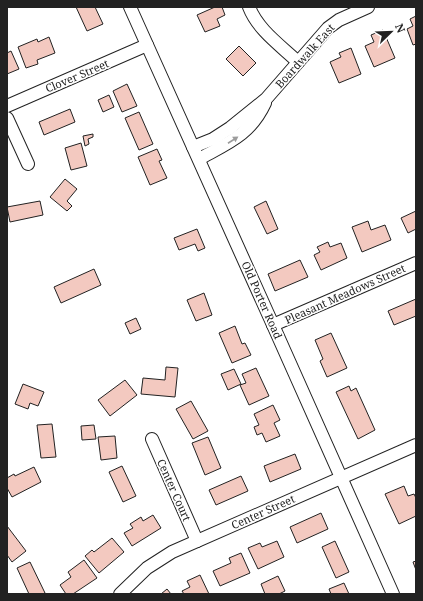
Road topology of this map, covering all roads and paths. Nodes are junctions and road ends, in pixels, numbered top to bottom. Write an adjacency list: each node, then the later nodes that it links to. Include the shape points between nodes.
1 (130, 7): 4 (street, Old Porter Road)
2 (249, 7): 5 (street, via 263,30)
3 (368, 7): 5 (street, Boardwalk East, via 328,28)
4 (147, 46): 7 (street, Clover Street); 9 (street, Old Porter Road)
5 (298, 62): 6 (street, Boardwalk East)
6 (266, 99): 9 (street, Boardwalk East, via 230,128 213,139); 10 (street, Boardwalk East, one-way to 6, via 234,141 248,129 260,113)
7 (7, 106)
8 (7, 118): 11 (street)
9 (193, 147): 10 (street, Old Porter Road)
10 (198, 159): 13 (street, Old Porter Road)
11 (28, 164)
12 (416, 263): 13 (street, Pleasant Meadows Street)
13 (274, 325): 16 (street, Old Porter Road)
14 (152, 439): 17 (street, Center Court)
15 (416, 445): 16 (street, Center Street)
16 (341, 478): 17 (street, Center Street); 19 (street, Old Porter Road)
17 (197, 541): 18 (street, Center Street, via 172,552 147,568)
18 (120, 594)
19 (393, 594)

